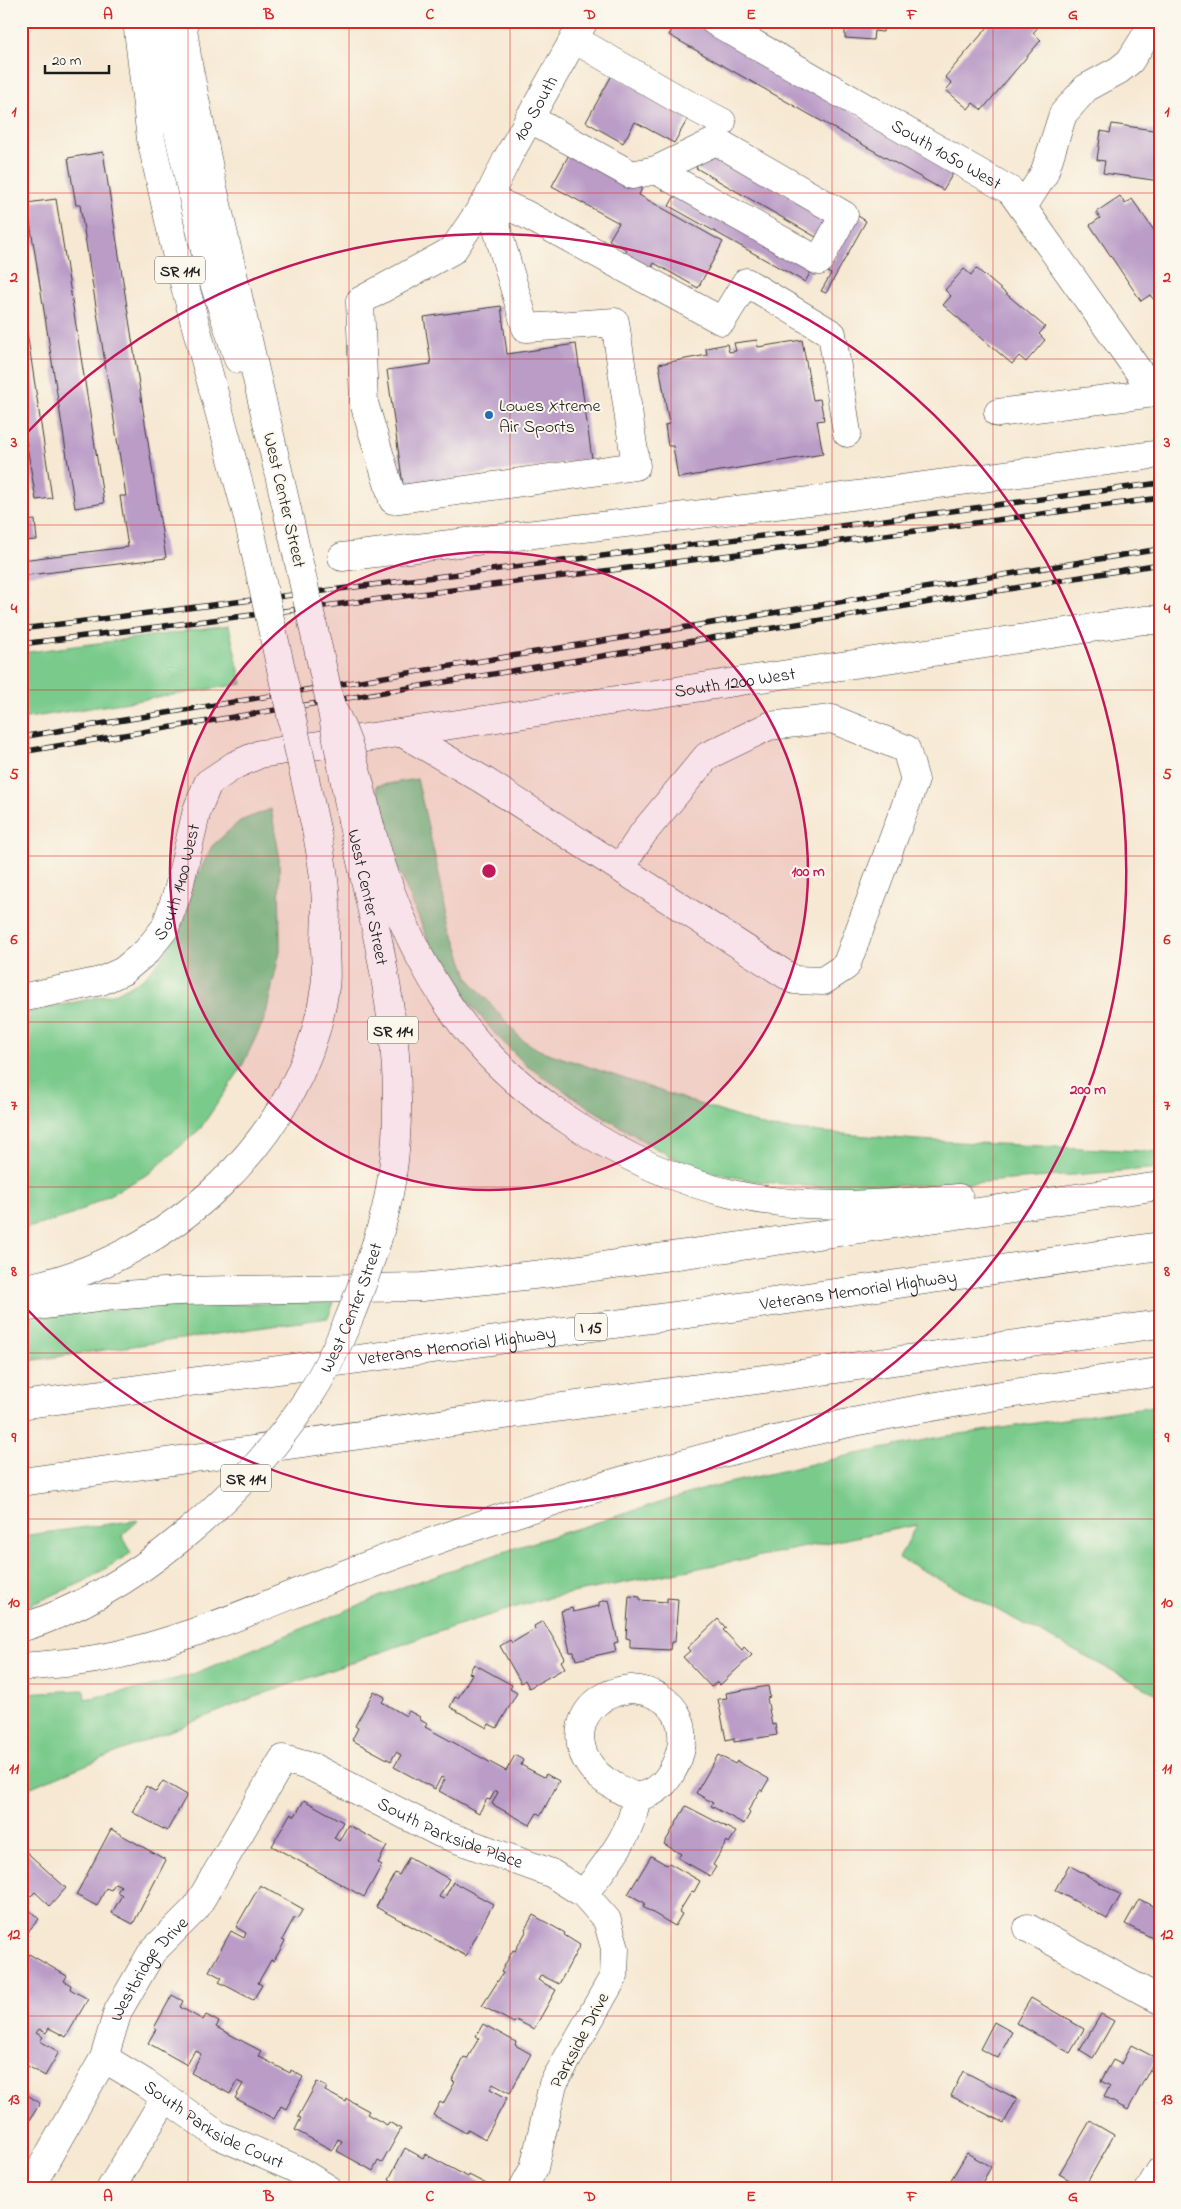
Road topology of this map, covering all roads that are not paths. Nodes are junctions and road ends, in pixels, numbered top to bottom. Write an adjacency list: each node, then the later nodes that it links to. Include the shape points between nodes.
1 (137, 21): 28 (main road, West Center Street / SR 114, bridge, via 151,139 177,258 247,514 316,829 326,904 325,986 316,1027 289,1094 243,1161 217,1188 168,1226 119,1256 60,1280)
2 (157, 21): 17 (main road, via 162,60 208,264 226,328)
3 (182, 21): 17 (main road, West Center Street / SR 114, via 212,183)
4 (714, 21): 12 (main road, South 1050 West, via 1011,190)
5 (1148, 21): 7 (main road)
6 (579, 30): 8 (main road, 100 South); 9 (main road, via 678,99)
7 (1149, 52): 12 (main road, via 1086,88 1063,114 1044,174)
8 (529, 118): 10 (main road, via 632,175); 11 (main road, 100 South)
9 (722, 122)
10 (656, 170): 10 (main road, via 819,261 844,215 716,141)
11 (488, 198): 11 (main road, 100 South, via 454,250 360,301 364,403 393,500 636,466 615,322 526,328); 15 (main road, via 525,214 722,321 746,282 832,334)
12 (1023, 207): 13 (main road, South 1050 West)
13 (1157, 393): 14 (main road)
14 (998, 413)
15 (847, 433)
16 (1160, 454): 18 (main road, via 843,497)
17 (278, 470): 22 (main road, West Center Street / SR 114, bridge, via 331,706 341,724 356,768)
18 (342, 557)
19 (1160, 620): 20 (main road, South 1200 West)
20 (404, 734): 21 (main road, South 1200 West); 23 (main road, via 483,780)
21 (309, 747): 24 (main road, South 1400 West, via 260,754 235,765 208,783 197,810 166,928 147,951 123,971 101,981)
22 (360, 819): 26 (main road, via 406,929 444,999 508,1073 540,1101 608,1145 649,1166 694,1183 737,1195 782,1202 873,1204 1034,1192); 34 (main road, West Center Street / SR 114, bridge, via 396,1047 398,1119 390,1188 358,1299 324,1371 298,1412 248,1476 198,1524 147,1564 74,1606)
23 (620, 868): 23 (main road, via 794,980 823,981 846,966 915,780 906,749 832,719 769,726 708,756 644,832)
24 (21, 998)
25 (1160, 1186): 26 (main road)
26 (1088, 1196): 29 (main road, via 422,1287 177,1291)
27 (1160, 1246): 32 (main road, Veterans Memorial Highway / I 15)
28 (21, 1289)
29 (21, 1308)
30 (1160, 1324): 33 (main road)
31 (1160, 1372): 35 (main road, via 1044,1388 845,1424 703,1459 468,1529 164,1642 91,1660)
32 (21, 1405)
33 (21, 1482)
34 (21, 1628)
35 (21, 1667)
36 (283, 1759): 38 (main road, South Parkside Place, via 312,1767 440,1833 551,1873); 42 (main road, Westbridge Drive, via 196,1908 152,1952 118,2011)
37 (636, 1796): 38 (main road, via 633,1817 610,1858)
38 (584, 1894): 39 (main road, South Parkside Place)
39 (608, 1920): 48 (main road, Parkside Drive, via 615,1948 614,1976 553,2084 534,2168)
40 (1028, 1928): 41 (main road)
41 (1160, 2000)
42 (104, 2058): 43 (main road, South Parkside Court); 45 (main road, Westbridge Drive)
43 (165, 2098): 46 (main road); 47 (main road, South Parkside Court, via 218,2135 294,2168)
44 (1160, 2171): 49 (main road)
45 (30, 2188)
46 (111, 2188)
47 (327, 2188)
48 (523, 2188)
49 (1150, 2188)

